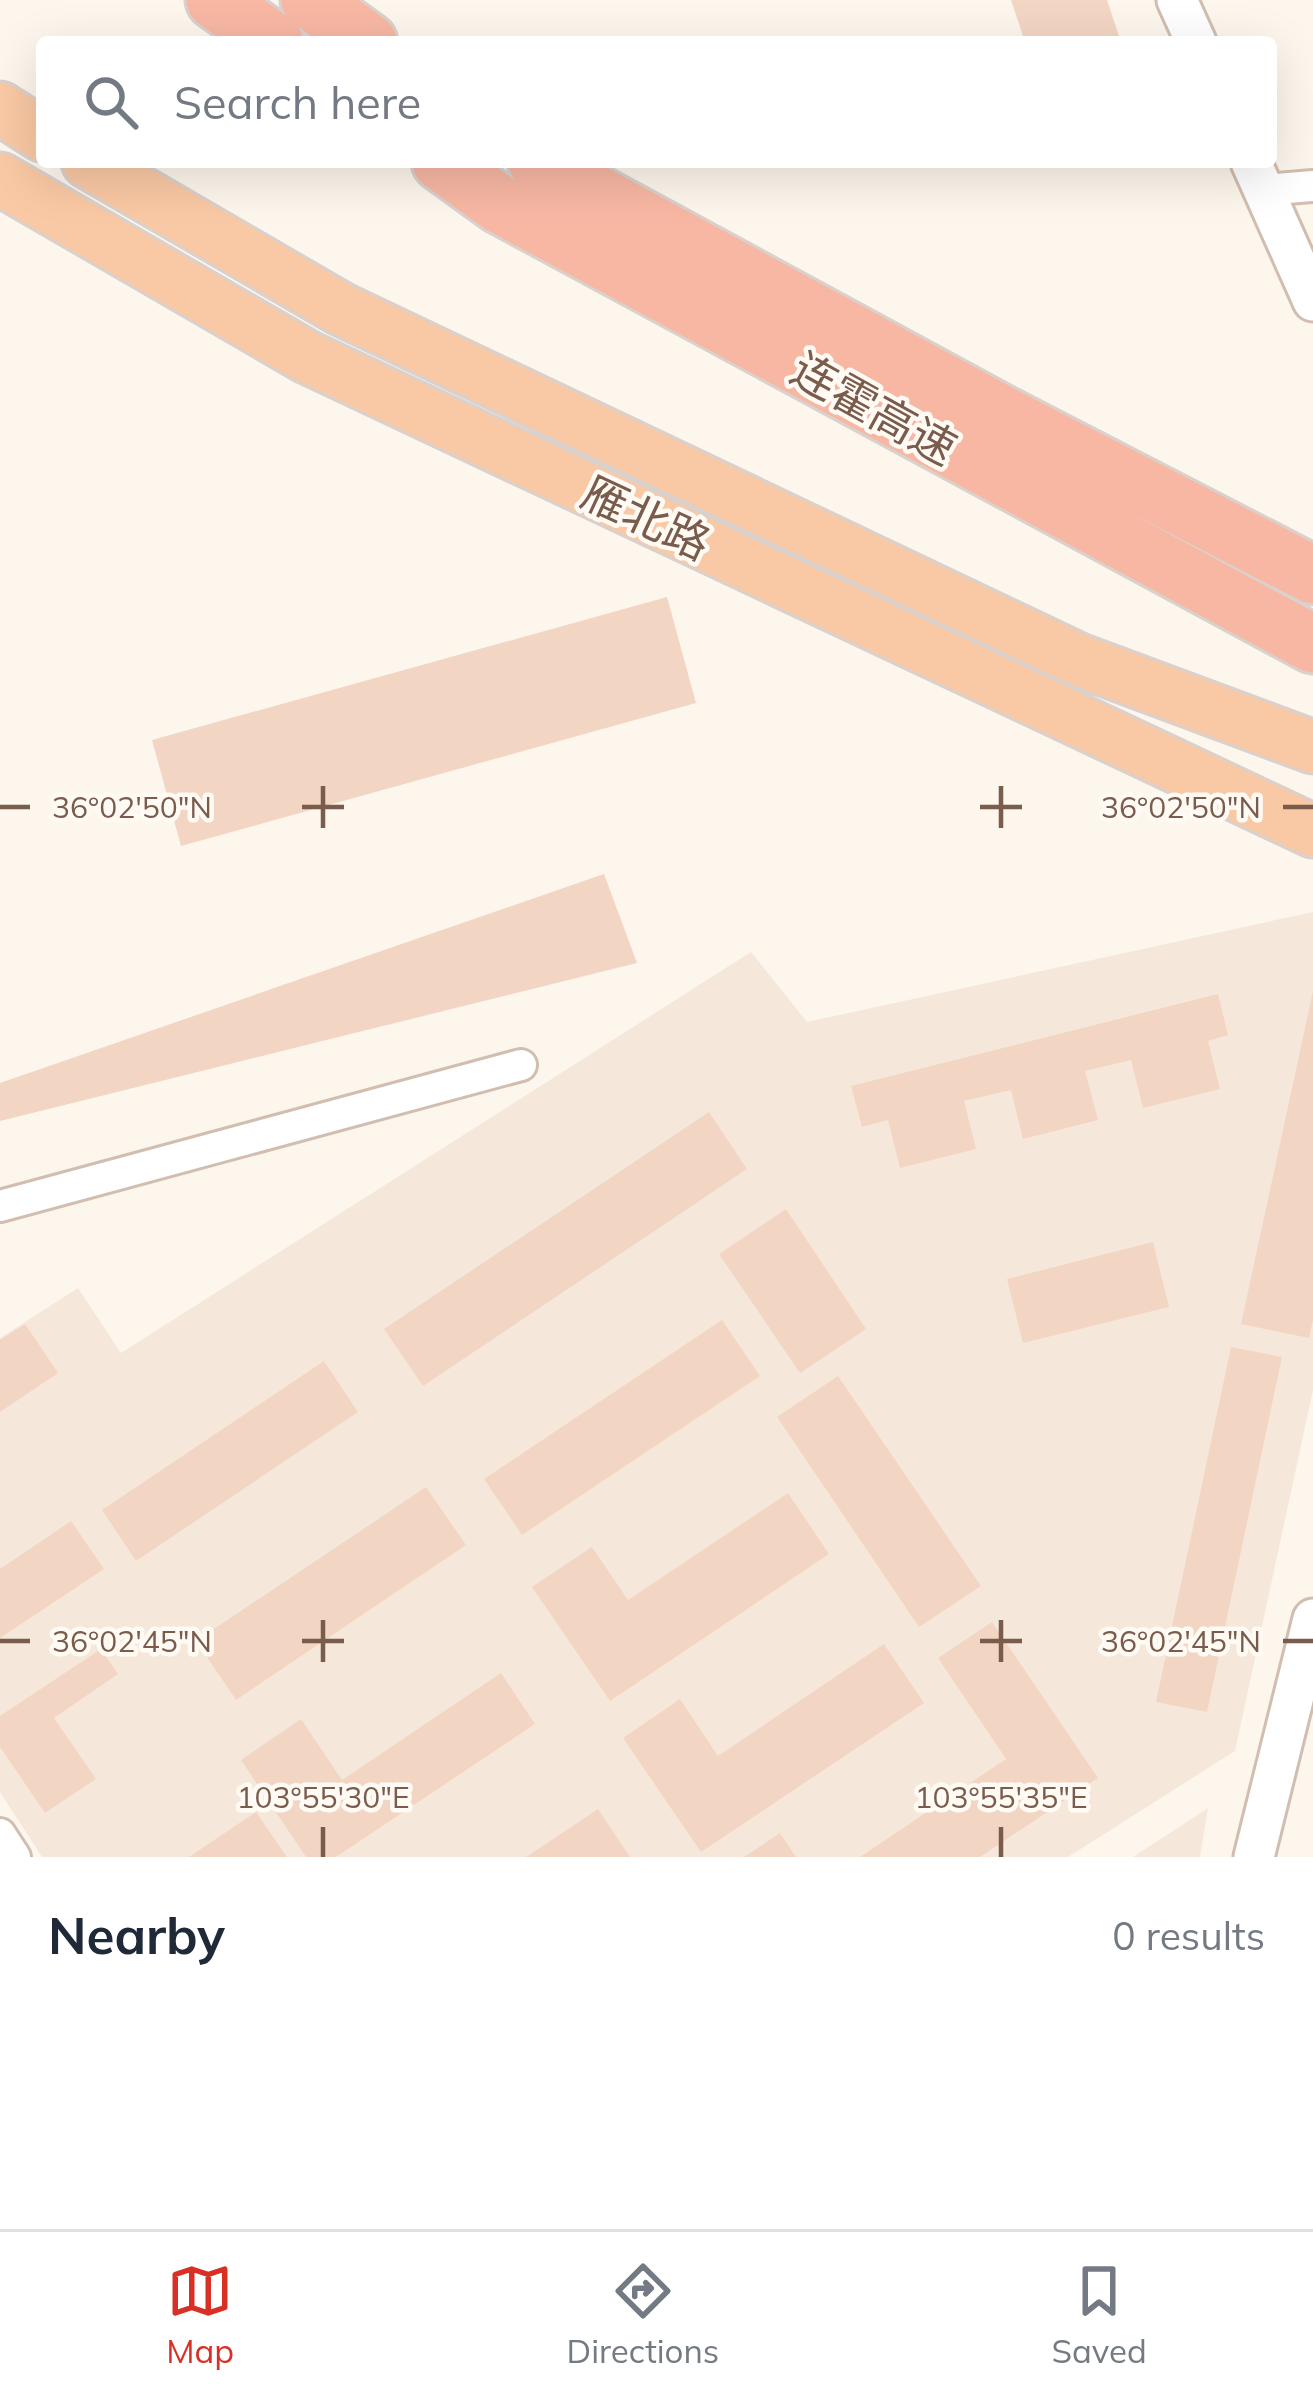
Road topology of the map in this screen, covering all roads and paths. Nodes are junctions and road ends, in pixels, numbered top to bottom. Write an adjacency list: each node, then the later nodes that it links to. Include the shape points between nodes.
1 (215, 0): 4 (highway)
2 (310, 0): 5 (highway)
3 (1177, 0): 6 (street)
4 (266, 36)
5 (360, 36)
6 (1193, 36)
7 (0, 108): 8 (highway)
8 (36, 131)
9 (98, 168): 18 (highway, 雁北路, via 362,320 1079,660)
10 (450, 168): 17 (highway, 连霍高速, via 520,215)
11 (548, 168): 16 (highway, 连霍高速)
12 (1257, 176): 14 (street); 15 (street)
13 (0, 179): 19 (highway, 雁北路, via 307,357)
14 (1313, 186)
15 (1313, 301)
16 (1313, 575)
17 (1313, 644)
18 (1313, 747)
19 (1310, 829)
20 (521, 1065): 21 (street)
21 (0, 1206)
22 (1313, 1618): 25 (street)
23 (0, 1834): 24 (street)
24 (15, 1857)
25 (1254, 1857)

